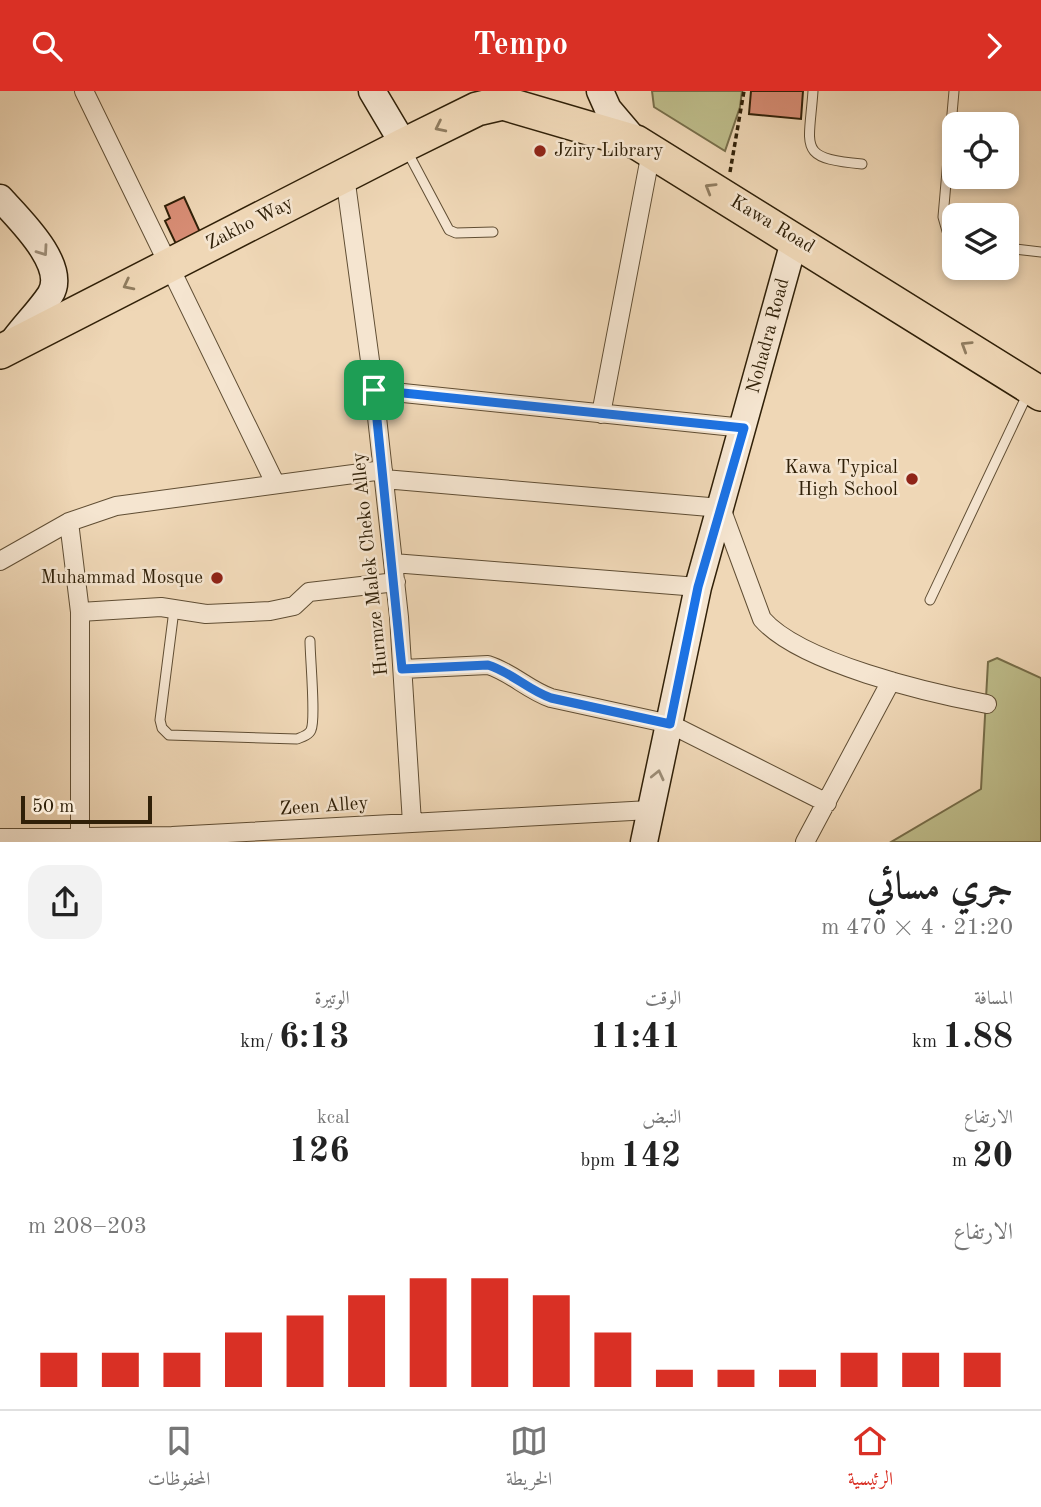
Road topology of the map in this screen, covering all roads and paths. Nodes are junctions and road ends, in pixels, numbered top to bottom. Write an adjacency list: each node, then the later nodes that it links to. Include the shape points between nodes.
1 (84, 91): 19 (street)
2 (372, 91): 8 (street)
3 (600, 91): 9 (street, via 608,109)
4 (744, 91): 12 (path)
5 (813, 91): 10 (lane, via 809,145 815,155 827,161)
6 (954, 91): 14 (lane)
7 (512, 97): 8 (highway, Zakho Way, one-way to 8); 9 (highway, Kawa Road)
8 (404, 145): 11 (highway, Zakho Way); 15 (lane, via 449,230)
9 (643, 147): 12 (highway, Kawa Road, one-way to 9); 23 (street)
10 (862, 164)
11 (345, 176): 19 (highway, Zakho Way); 21 (street, Hurmze Malek Cheko Alley)
12 (725, 197): 16 (highway, Kawa Road)
13 (0, 198): 20 (street, one-way to 20, via 47,256 54,279 50,295)
14 (944, 203)
15 (493, 232)
16 (795, 238): 22 (highway, Kawa Road, one-way to 16); 24 (street, Nohadra Road)
17 (1019, 249): 18 (lane)
18 (1041, 252)
19 (170, 264): 20 (highway, Zakho Way, one-way to 20); 26 (street)
20 (4, 349)
21 (374, 390): 23 (street); 25 (street, Hurmze Malek Cheko Alley)
22 (1034, 394): 33 (lane)
23 (601, 414): 24 (street)
24 (744, 428): 27 (street, Nohadra Road)
25 (383, 475): 26 (street); 27 (street); 30 (street, Hurmze Malek Cheko Alley)
26 (275, 484): 28 (street, via 116,506)
27 (720, 508): 32 (street, Nohadra Road); 38 (street, via 762,619 772,631 835,662)
28 (69, 522): 29 (street); 35 (street)
29 (0, 561)
30 (393, 563): 31 (street, Hurmze Malek Cheko Alley); 32 (street)
31 (396, 582): 34 (street, via 309,592 294,606 270,611 206,614); 37 (street, Hurmze Malek Cheko Alley)
32 (698, 587): 40 (street, Nohadra Road)
33 (930, 600)
34 (174, 610): 35 (street); 36 (lane, via 160,720 169,735 305,736 311,730 312,716)
35 (80, 612): 46 (street)
36 (310, 641)
37 (402, 669): 40 (street, via 488,665 551,698); 43 (street, Hurmze Malek Cheko Alley)
38 (891, 681): 39 (street); 41 (street)
39 (987, 704)
40 (670, 724): 41 (street); 42 (street, Nohadra Road, one-way to 40)
41 (827, 803): 48 (street)
42 (650, 810): 43 (street, Zeen Alley); 47 (street, Nohadra Road)
43 (412, 823): 45 (street, Zeen Alley)
44 (0, 838): 46 (street, Zeen Alley)
45 (240, 838): 46 (street, Zeen Alley)
46 (80, 839)
47 (644, 842)
48 (805, 842)

